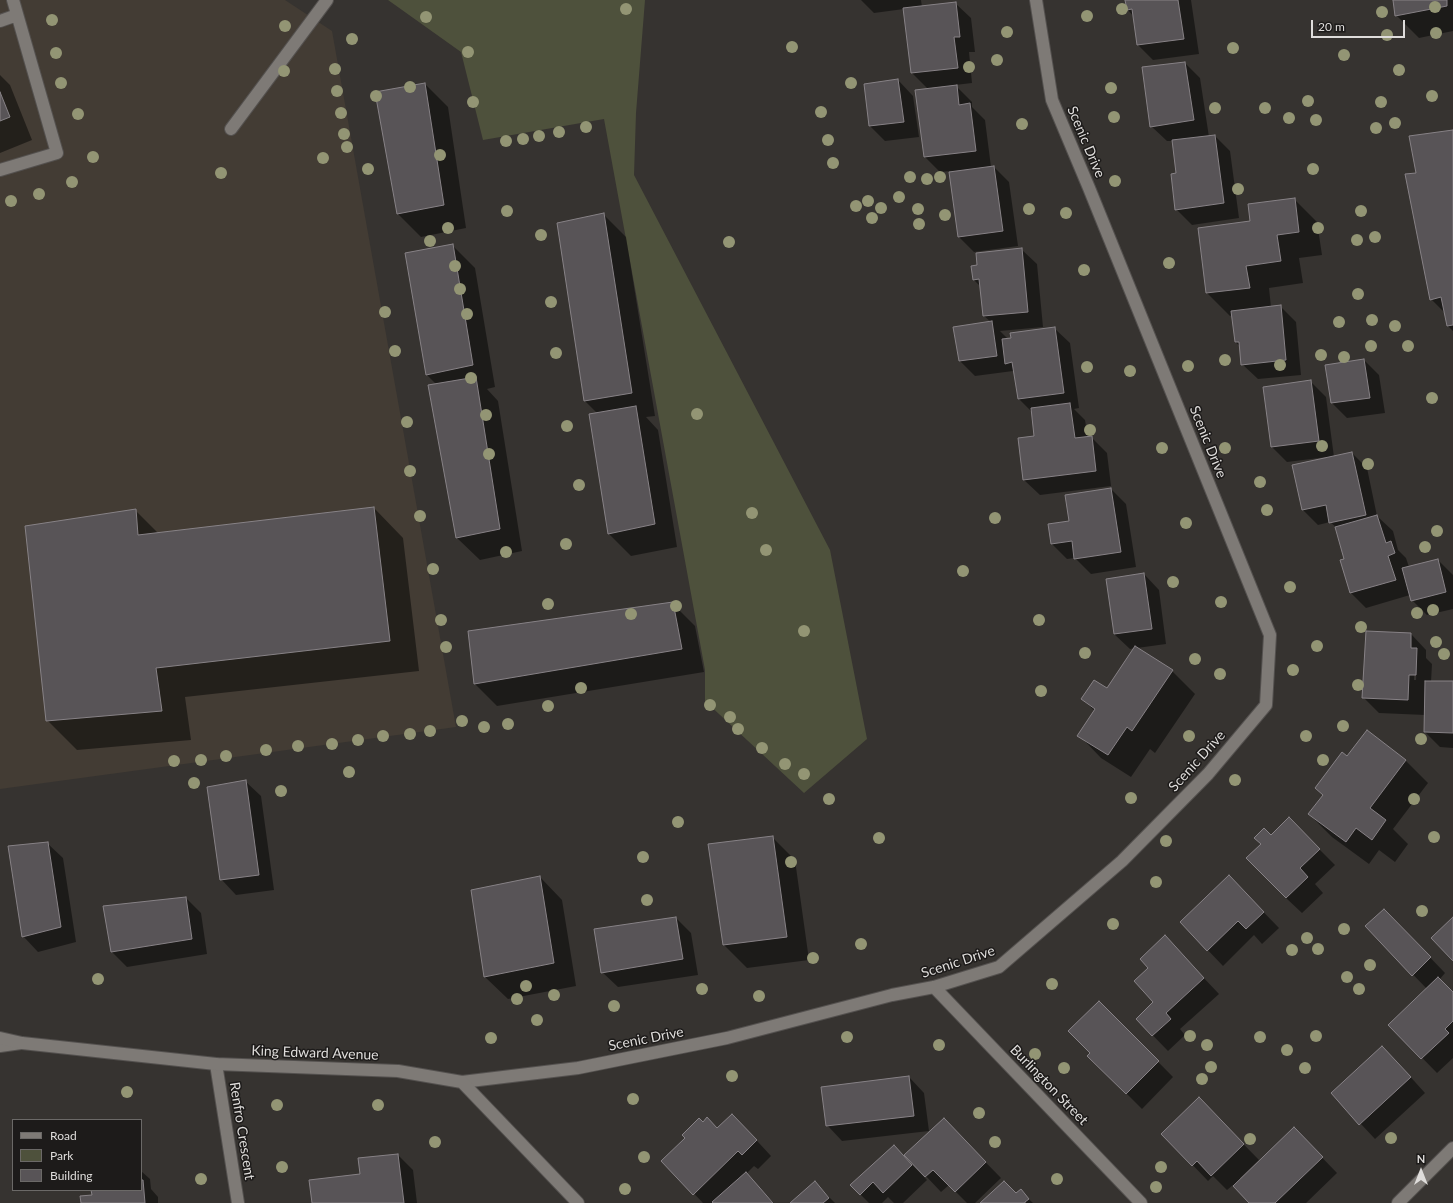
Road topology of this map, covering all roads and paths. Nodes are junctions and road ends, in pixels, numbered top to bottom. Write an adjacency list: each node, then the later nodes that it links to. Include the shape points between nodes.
1 (13, 0): 4 (street)
2 (327, 0): 6 (street)
3 (1036, 0): 8 (street, Scenic Drive, via 1052,100 1270,635 1266,705 1208,774 1122,861 999,967)
4 (17, 14): 5 (street); 7 (street, via 57,153)
5 (0, 20)
6 (231, 129)
7 (0, 170)
8 (934, 987): 13 (street, Scenic Drive, via 892,995 727,1038 578,1068); 17 (street, Burlington Street)
9 (0, 1038): 10 (street, King Edward Avenue)
10 (22, 1043): 11 (street); 12 (street, King Edward Avenue)
11 (0, 1046)
12 (216, 1064): 13 (street, King Edward Avenue, via 398,1071); 15 (street, Renfro Crescent)
13 (462, 1082): 16 (street)
14 (1453, 1148): 18 (street)
15 (238, 1203)
16 (578, 1203)
17 (1141, 1203)
18 (1398, 1203)

